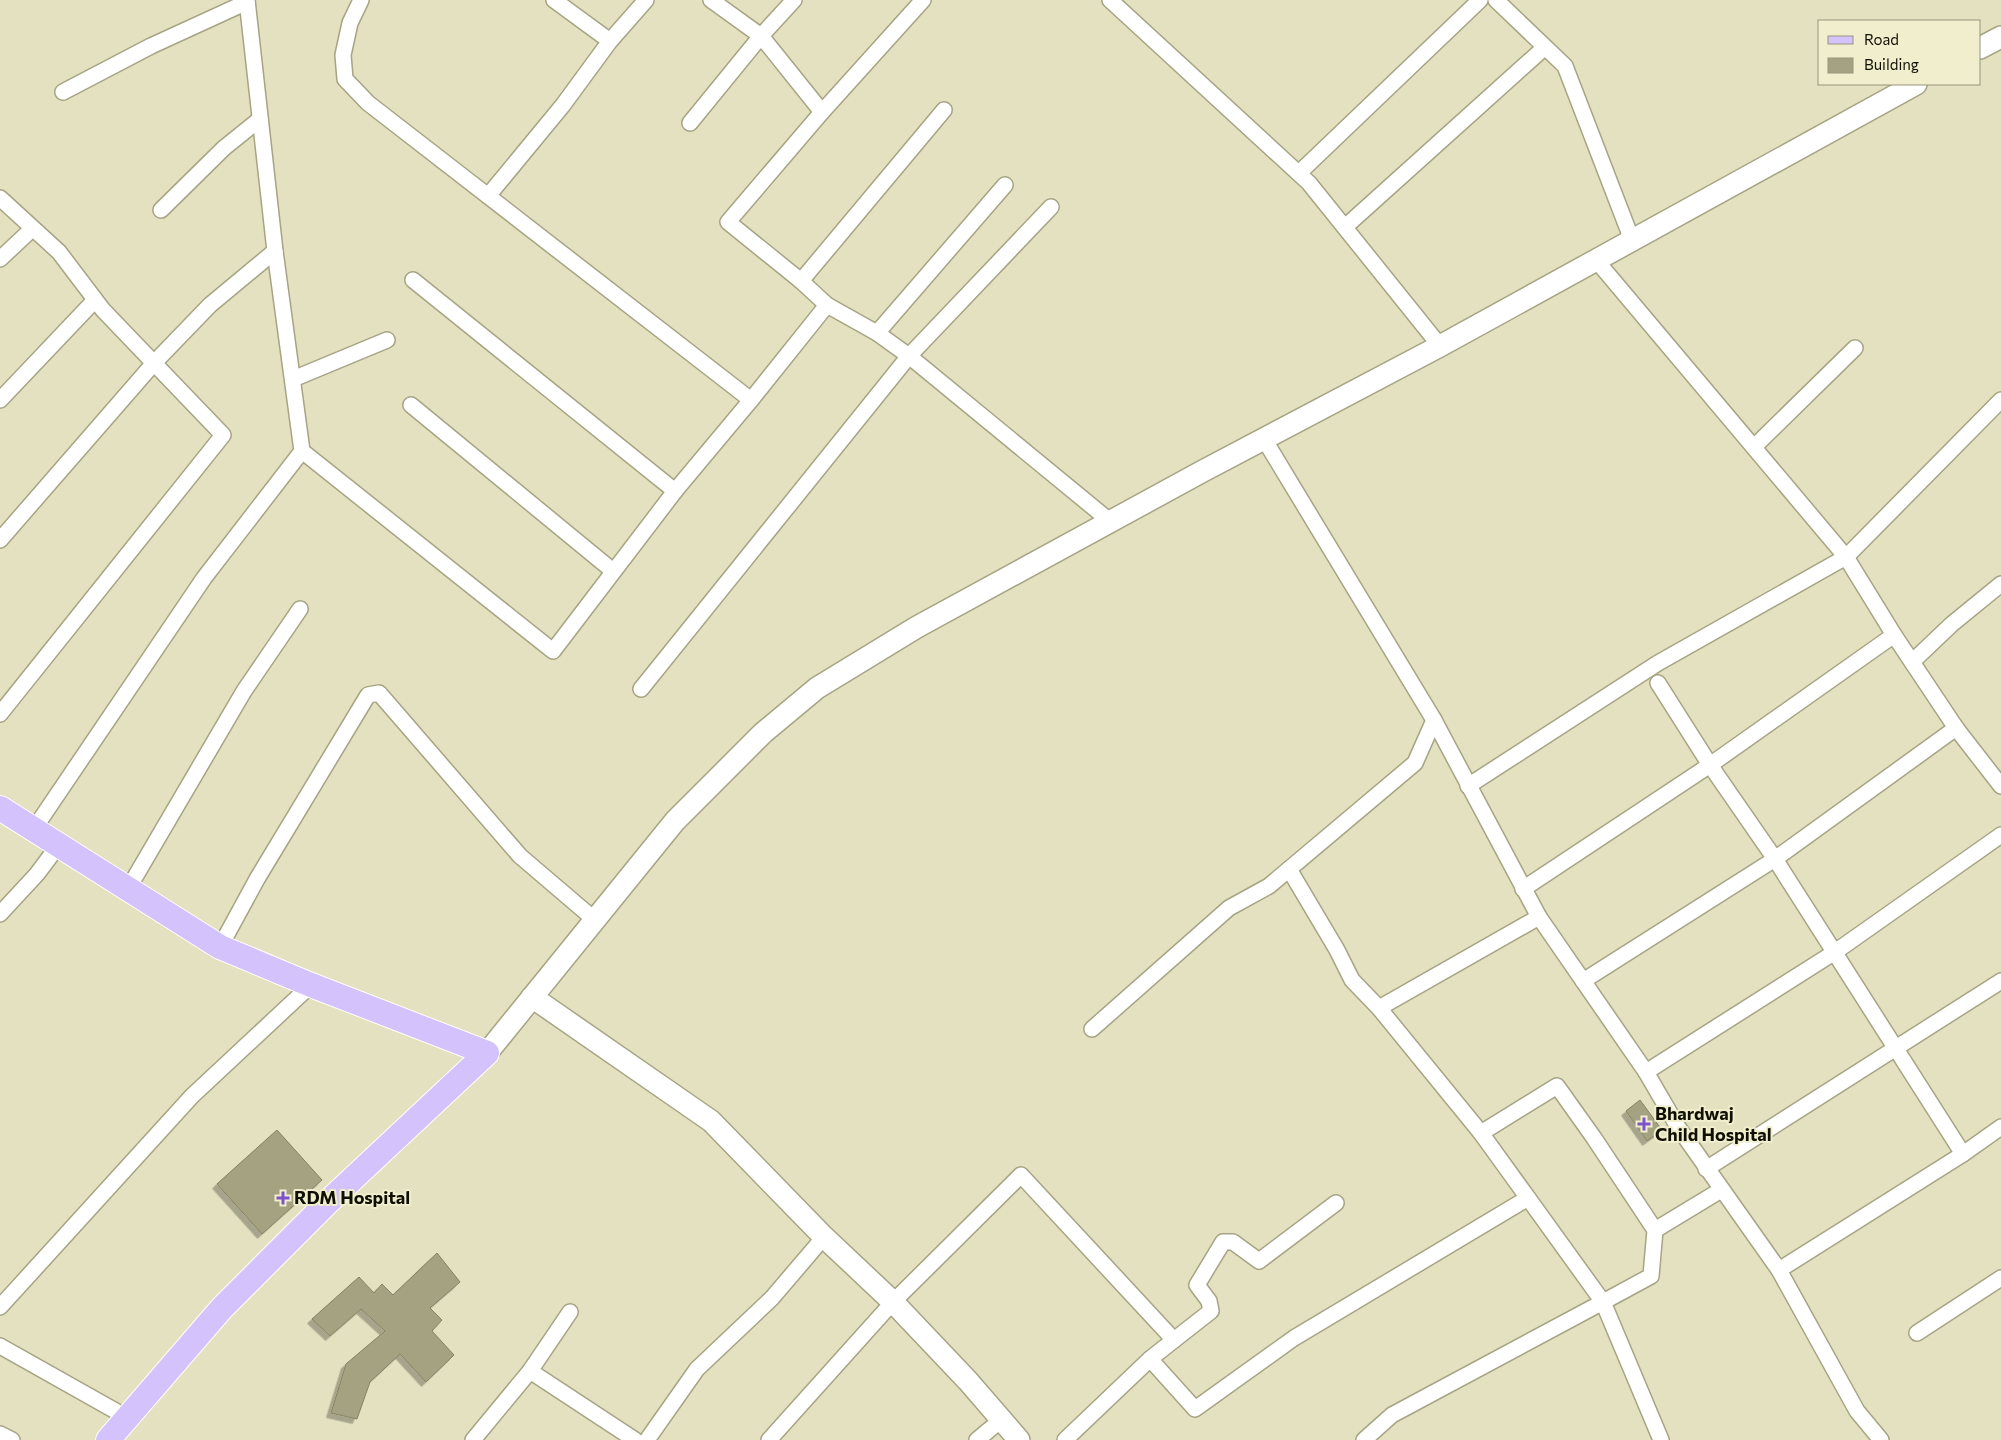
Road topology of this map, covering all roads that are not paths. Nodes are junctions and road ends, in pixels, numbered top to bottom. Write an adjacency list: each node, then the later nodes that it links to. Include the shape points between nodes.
1 (360, 0): 24 (street, via 350,23 343,55 345,78 368,103)
2 (554, 0): 13 (street)
3 (646, 0): 13 (street)
4 (711, 0): 11 (street)
5 (794, 0): 11 (street)
6 (923, 0): 19 (street)
7 (1110, 0): 22 (street)
8 (1480, 0): 22 (street)
9 (247, 1): 17 (street); 20 (street)
10 (1501, 2): 15 (street)
11 (761, 36): 19 (street); 21 (street)
12 (2001, 37): 14 (main road)
13 (610, 41): 24 (street, via 563,105)
14 (1981, 47)
15 (1544, 48): 28 (street); 30 (street, via 1565,66)
16 (1914, 85): 30 (main road)
17 (63, 92)
18 (944, 110): 35 (street)
19 (822, 112): 35 (street, via 728,222)
20 (260, 119): 27 (street, via 224,148); 31 (street)
21 (690, 123)
22 (1299, 173): 28 (street)
23 (1005, 185): 38 (street)
24 (488, 196): 46 (street)
25 (0, 198): 29 (street)
26 (1051, 207): 42 (street)
27 (161, 210)
28 (1345, 227): 40 (street)
29 (32, 229): 32 (street); 36 (street, via 59,252)
30 (1632, 240): 33 (main road)
31 (275, 251): 43 (street, via 210,305); 44 (street)
32 (0, 259)
33 (1596, 260): 40 (main road); 50 (street)
34 (413, 280): 52 (street)
35 (801, 281): 37 (street)
36 (95, 300): 43 (street); 45 (street)
37 (827, 305): 38 (street); 46 (street)
38 (877, 333): 42 (street)
39 (387, 340): 44 (street)
40 (1440, 346): 49 (main road)
41 (1855, 348): 50 (street)
42 (909, 356): 53 (street); 62 (street)
43 (154, 363): 54 (street); 63 (street, via 223,435)
44 (293, 379): 51 (street)
45 (0, 400)
46 (751, 400): 52 (street)
47 (2001, 400): 55 (street)
48 (411, 405): 56 (street)
49 (1264, 439): 53 (main road); 64 (street)
50 (1754, 447): 55 (street)
51 (302, 451): 56 (street, via 553,651); 70 (street, via 204,578)
52 (675, 490): 56 (street)
53 (1111, 522): 79 (main road, via 918,627 817,688 763,733 675,820)
54 (0, 540)
55 (1846, 557): 59 (street); 67 (street, via 1658,662)
56 (613, 570)
57 (2001, 584): 60 (street)
58 (300, 609): 75 (street, via 244,691)
59 (1894, 635): 60 (street); 66 (street)
60 (1912, 662): 65 (street)
61 (1658, 683): 66 (street)
62 (641, 689)
63 (0, 714)
64 (1434, 720): 67 (street); 74 (street, via 1415,764)
65 (1956, 728): 68 (street); 73 (street)
66 (1710, 764): 73 (street); 76 (street)
67 (1468, 786): 76 (street)
68 (2001, 786)
69 (0, 808): 70 (main road)
70 (34, 829): 72 (main road)
71 (2001, 835): 81 (street)
72 (58, 846): 75 (main road); 77 (street)
73 (1775, 859): 81 (street); 82 (street)
74 (1289, 869): 86 (street, via 1352,980); 87 (street, via 1269,886 1229,908)
75 (128, 888): 80 (main road)
76 (1523, 889): 78 (street)
77 (0, 914)
78 (1539, 917): 82 (street); 86 (street)
79 (595, 920): 80 (street, via 520,856 379,693 368,696 257,879); 85 (main road)
80 (220, 947): 84 (main road)
81 (1835, 952): 88 (street); 90 (street)
82 (1583, 981): 90 (street)
83 (2001, 982): 88 (street)
84 (311, 986): 89 (main road); 104 (street, via 192,1096)
85 (532, 996): 89 (main road); 99 (main road, via 711,1122)
86 (1379, 1008): 92 (street)
87 (1092, 1029)
88 (1896, 1048): 93 (street); 94 (street)
89 (487, 1053): 111 (main road, via 329,1201 222,1308)
90 (1646, 1072): 94 (street)
91 (2001, 1127): 93 (street)
92 (1481, 1133): 96 (street); 98 (street, via 1557,1086)
93 (1963, 1154): 100 (street)
94 (1706, 1169): 95 (street)
95 (1721, 1190): 98 (street); 100 (street)
96 (1528, 1198): 103 (street); 109 (street, via 1294,1338 1195,1409)
97 (1336, 1202): 107 (street, via 1258,1261 1233,1242 1224,1242 1197,1285 1209,1301 1211,1312)
98 (1655, 1230): 103 (street, via 1651,1276)
99 (824, 1237): 102 (main road); 118 (street, via 772,1298 697,1368)
100 (1779, 1270): 125 (street, via 1857,1411)
101 (2001, 1278): 106 (street)
102 (893, 1302): 107 (street, via 1021,1174); 112 (main road); 119 (street)
103 (1603, 1302): 123 (street, via 1392,1415); 124 (street)
104 (0, 1306)
105 (570, 1312): 110 (street)
106 (1917, 1333)
107 (1174, 1340): 109 (street)
108 (0, 1346): 111 (street)
109 (1150, 1359): 122 (street)
110 (530, 1371): 116 (street); 117 (street)
111 (128, 1418): 115 (main road)
112 (1000, 1420): 120 (street); 121 (main road)
113 (0, 1434): 114 (street)
114 (12, 1440)
115 (108, 1440)
116 (473, 1440)
117 (635, 1440)
118 (647, 1440)
119 (769, 1440)
120 (977, 1440)
121 (1018, 1440)
122 (1065, 1440)
123 (1364, 1440)
124 (1661, 1440)
125 (1881, 1440)

